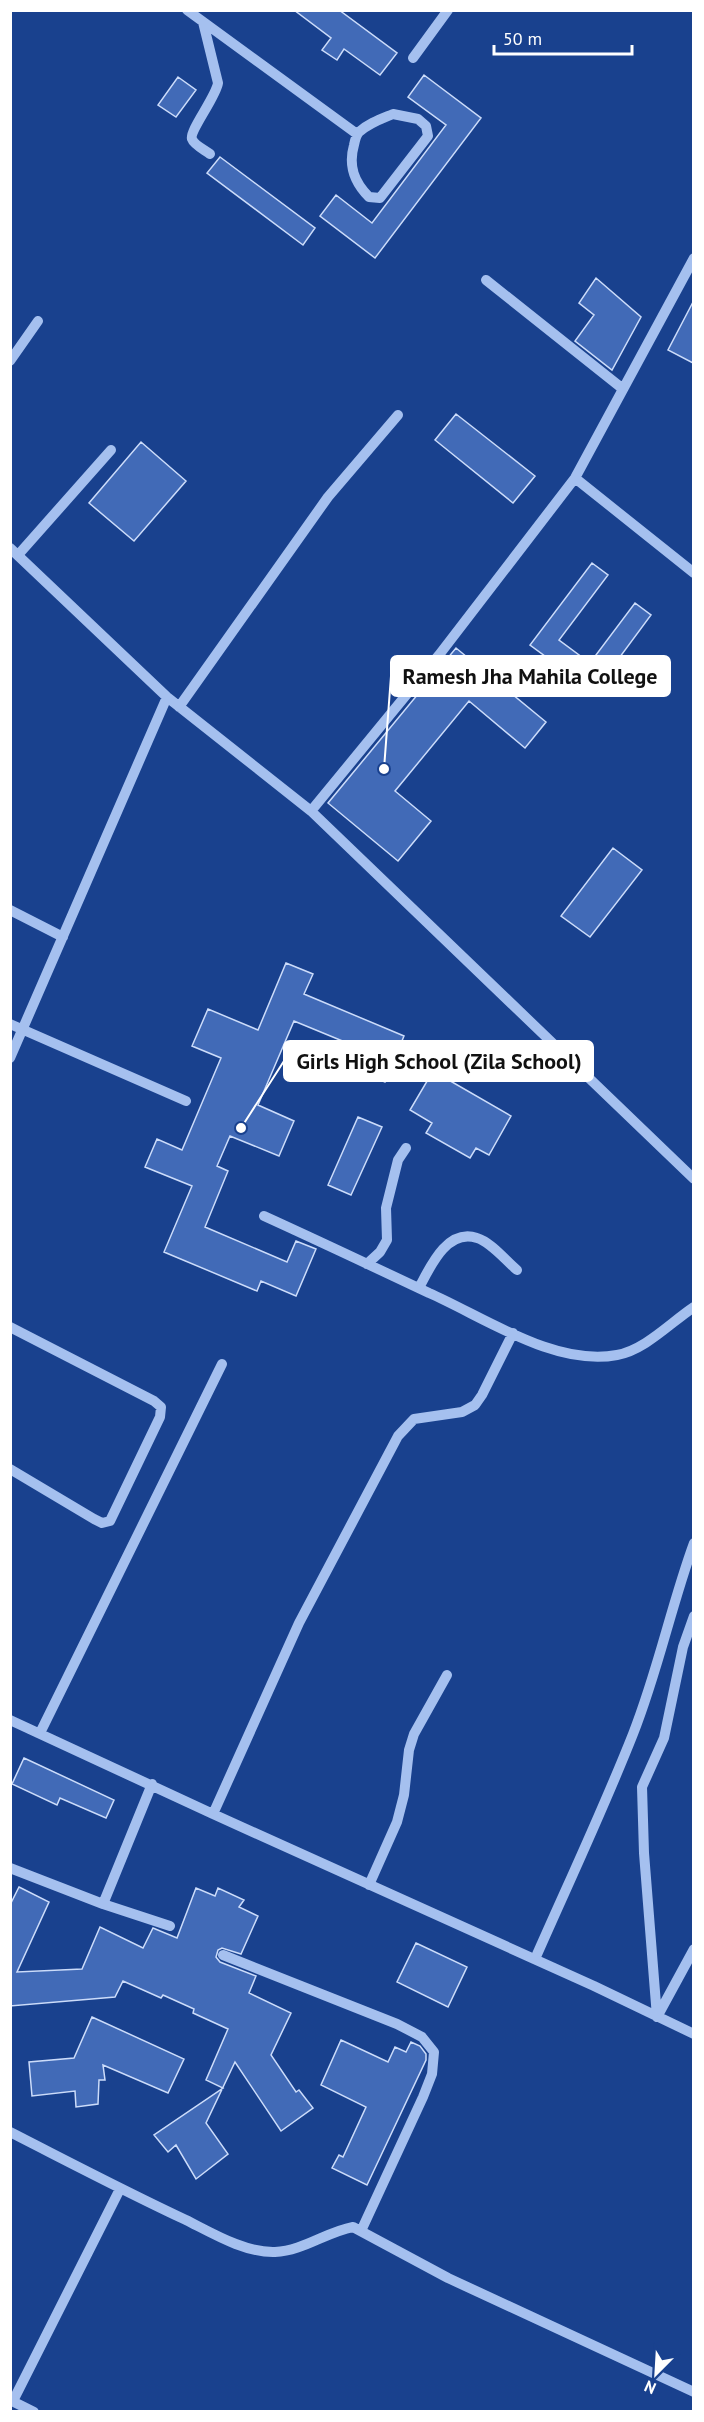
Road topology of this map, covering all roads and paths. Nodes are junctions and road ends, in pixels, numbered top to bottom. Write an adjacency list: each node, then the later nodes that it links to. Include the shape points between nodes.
1 (187, 10): 3 (street)
2 (447, 10): 4 (street)
3 (203, 22): 5 (street); 6 (street, via 218,83 191,136)
4 (414, 58)
5 (357, 134): 5 (street, via 393,114 418,120 426,126 428,136 380,198 369,197 353,175 351,155)
6 (210, 154)
7 (693, 258): 11 (street)
8 (486, 280): 11 (street)
9 (38, 321): 10 (street)
10 (10, 361)
11 (623, 389): 14 (street)
12 (398, 415): 18 (street, via 328,497)
13 (111, 450): 15 (street)
14 (575, 477): 16 (street); 19 (street, via 439,655)
15 (14, 551): 17 (street)
16 (693, 573)
17 (167, 697): 18 (street); 21 (street)
18 (179, 707): 19 (street)
19 (311, 811): 27 (street)
20 (10, 910): 21 (street)
21 (63, 938): 23 (street)
22 (10, 1024): 23 (street)
23 (23, 1031): 24 (street); 25 (street)
24 (10, 1058)
25 (186, 1101)
26 (406, 1148): 29 (street, via 398,1161 386,1208 387,1240)
27 (693, 1179)
28 (264, 1215): 29 (street)
29 (367, 1264): 31 (street)
30 (517, 1270): 31 (street, via 479,1238 464,1236 448,1244 434,1258)
31 (419, 1288): 34 (street)
32 (693, 1306): 34 (street, via 651,1338 618,1355 569,1354)
33 (10, 1327): 36 (street, via 161,1407 160,1417 110,1521 94,1519)
34 (513, 1333): 43 (street, via 475,1405 462,1412 414,1419 398,1436 299,1623)
35 (222, 1364): 41 (street)
36 (10, 1469)
37 (693, 1543): 50 (street, via 633,1733)
38 (693, 1616): 51 (street, via 664,1738 642,1787)
39 (447, 1675): 45 (street, via 414,1734 397,1822)
40 (10, 1720): 41 (street)
41 (40, 1733): 42 (street)
42 (152, 1784): 43 (street); 46 (street)
43 (213, 1814): 45 (street)
44 (10, 1868): 46 (street)
45 (369, 1885): 50 (street)
46 (103, 1904): 47 (street)
47 (170, 1926)
48 (693, 1949): 51 (street)
49 (223, 1955): 55 (street, via 396,2024 431,2046 434,2061 426,2090)
50 (535, 1959): 51 (street)
51 (657, 2017): 52 (street)
52 (693, 2034)
53 (10, 2132): 54 (street)
54 (120, 2189): 55 (street, via 253,2250 294,2249 344,2229); 57 (street)
55 (361, 2231): 56 (street, via 448,2278)
56 (693, 2392)
57 (12, 2401): 58 (street)
58 (34, 2412)

